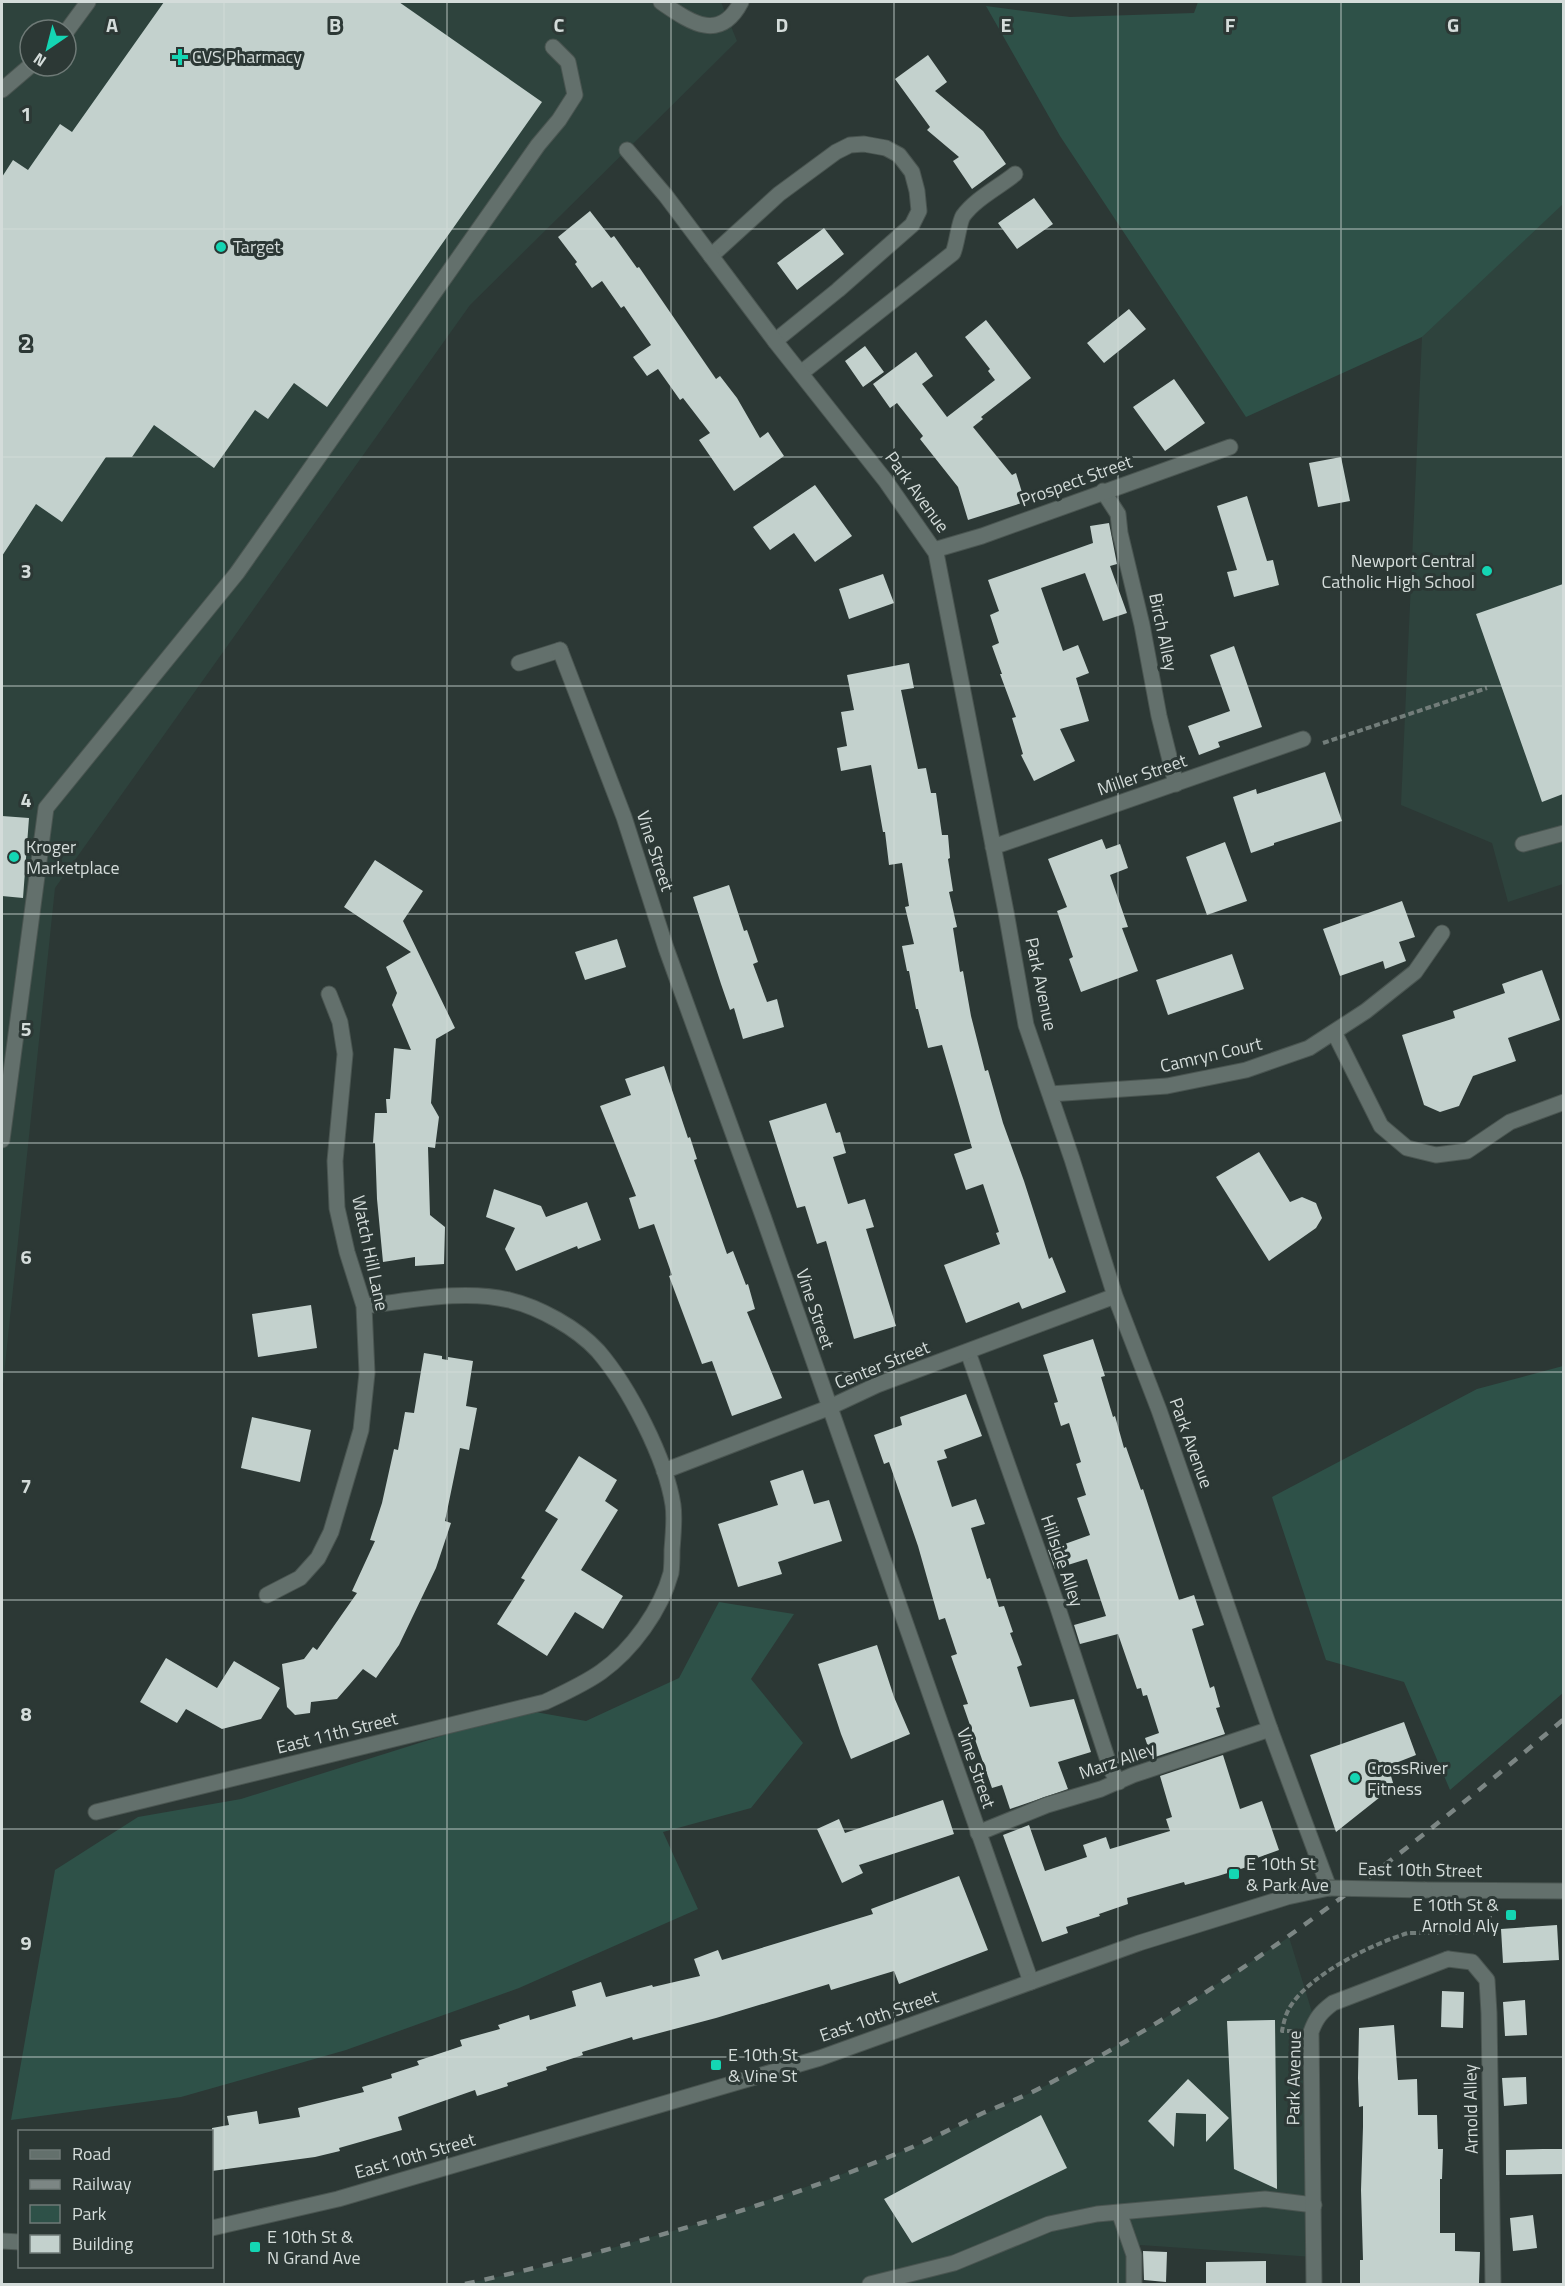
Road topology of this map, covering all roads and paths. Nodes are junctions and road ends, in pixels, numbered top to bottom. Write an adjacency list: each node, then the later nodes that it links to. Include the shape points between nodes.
1 (88, 2): 4 (street)
2 (661, 2): 3 (street, via 687,20 707,27 728,18)
3 (741, 2)
4 (76, 18)
5 (553, 47): 28 (street, via 568,62 575,95 559,120 237,573 46,808)
6 (18, 76): 7 (street)
7 (2, 90)
8 (627, 150): 10 (street, Park Avenue)
9 (1016, 174): 12 (street, via 974,204 962,218 953,253)
10 (711, 256): 11 (street, Park Avenue); 11 (street, via 779,194 850,145 886,148 899,155 912,172 919,211 912,225)
11 (775, 341): 12 (street, Park Avenue)
12 (801, 373): 15 (street, Park Avenue)
13 (1230, 447): 14 (street, Prospect Street)
14 (1103, 491): 15 (street, Prospect Street); 19 (street, Birch Alley, via 1118,514)
15 (934, 550): 22 (street, Park Avenue)
16 (519, 663): 32 (street, Vine Street, via 560,650 624,817 666,948)
17 (1487, 688): 18 (path, via 1306,748)
18 (1303, 739): 19 (street, Miller Street)
19 (1176, 784): 22 (street, Miller Street)
20 (1563, 833): 21 (street)
21 (1523, 844)
22 (993, 847): 26 (street, Park Avenue, via 1026,1025)
23 (1442, 933): 25 (street, Camryn Court, via 1415,972)
24 (329, 994): 30 (street, Watch Hill Lane, via 340,1022 345,1054 335,1161 337,1208)
25 (1334, 1032): 26 (street, Camryn Court, via 1310,1048 1246,1070 1167,1086); 27 (street, via 1381,1126 1407,1148 1436,1155 1467,1151 1510,1122)
26 (1050, 1094): 29 (street, Park Avenue)
27 (1563, 1102)
28 (2, 1140)
29 (1115, 1296): 31 (street, Center Street); 35 (street, Park Avenue, via 1159,1410)
30 (364, 1306): 33 (street, East 11th Street, via 463,1295 509,1300 558,1319 597,1351 635,1404); 34 (street, Watch Hill Lane, via 367,1373 361,1430 331,1532 318,1558 300,1578)
31 (968, 1352): 32 (street, Center Street, via 877,1385); 36 (street, Hillside Alley)
32 (828, 1408): 33 (street, Center Street); 38 (street, Vine Street)
33 (664, 1472): 37 (street, East 11th Street, via 673,1506 671,1572 664,1591 644,1626 620,1655 584,1683 545,1702)
34 (267, 1595)
35 (1270, 1729): 36 (street, Marz Alley); 39 (street, Park Avenue)
36 (1119, 1782): 38 (street, Marz Alley)
37 (96, 1812)
38 (978, 1833): 42 (street, Vine Street)
39 (1329, 1888): 40 (street, East 10th Street, bridge); 42 (street, East 10th Street, via 1287,1897 1139,1943)
40 (1563, 1891)
41 (1448, 1959): 43 (street, Park Avenue, via 1333,2003 1315,2022 1311,2032); 51 (street, Arnold Alley, via 1472,1962 1486,1980)
42 (1031, 1982): 45 (street, East 10th Street, via 820,2058 338,2199)
43 (1314, 2205): 44 (street, via 1265,2199); 50 (street, Park Avenue)
44 (1119, 2212): 48 (street, via 1049,2224 954,2264); 49 (street, via 1134,2255)
45 (213, 2228)
46 (2, 2241): 47 (street)
47 (18, 2242)
48 (870, 2284)
49 (1134, 2284)
50 (1314, 2284)
51 (1493, 2284)

